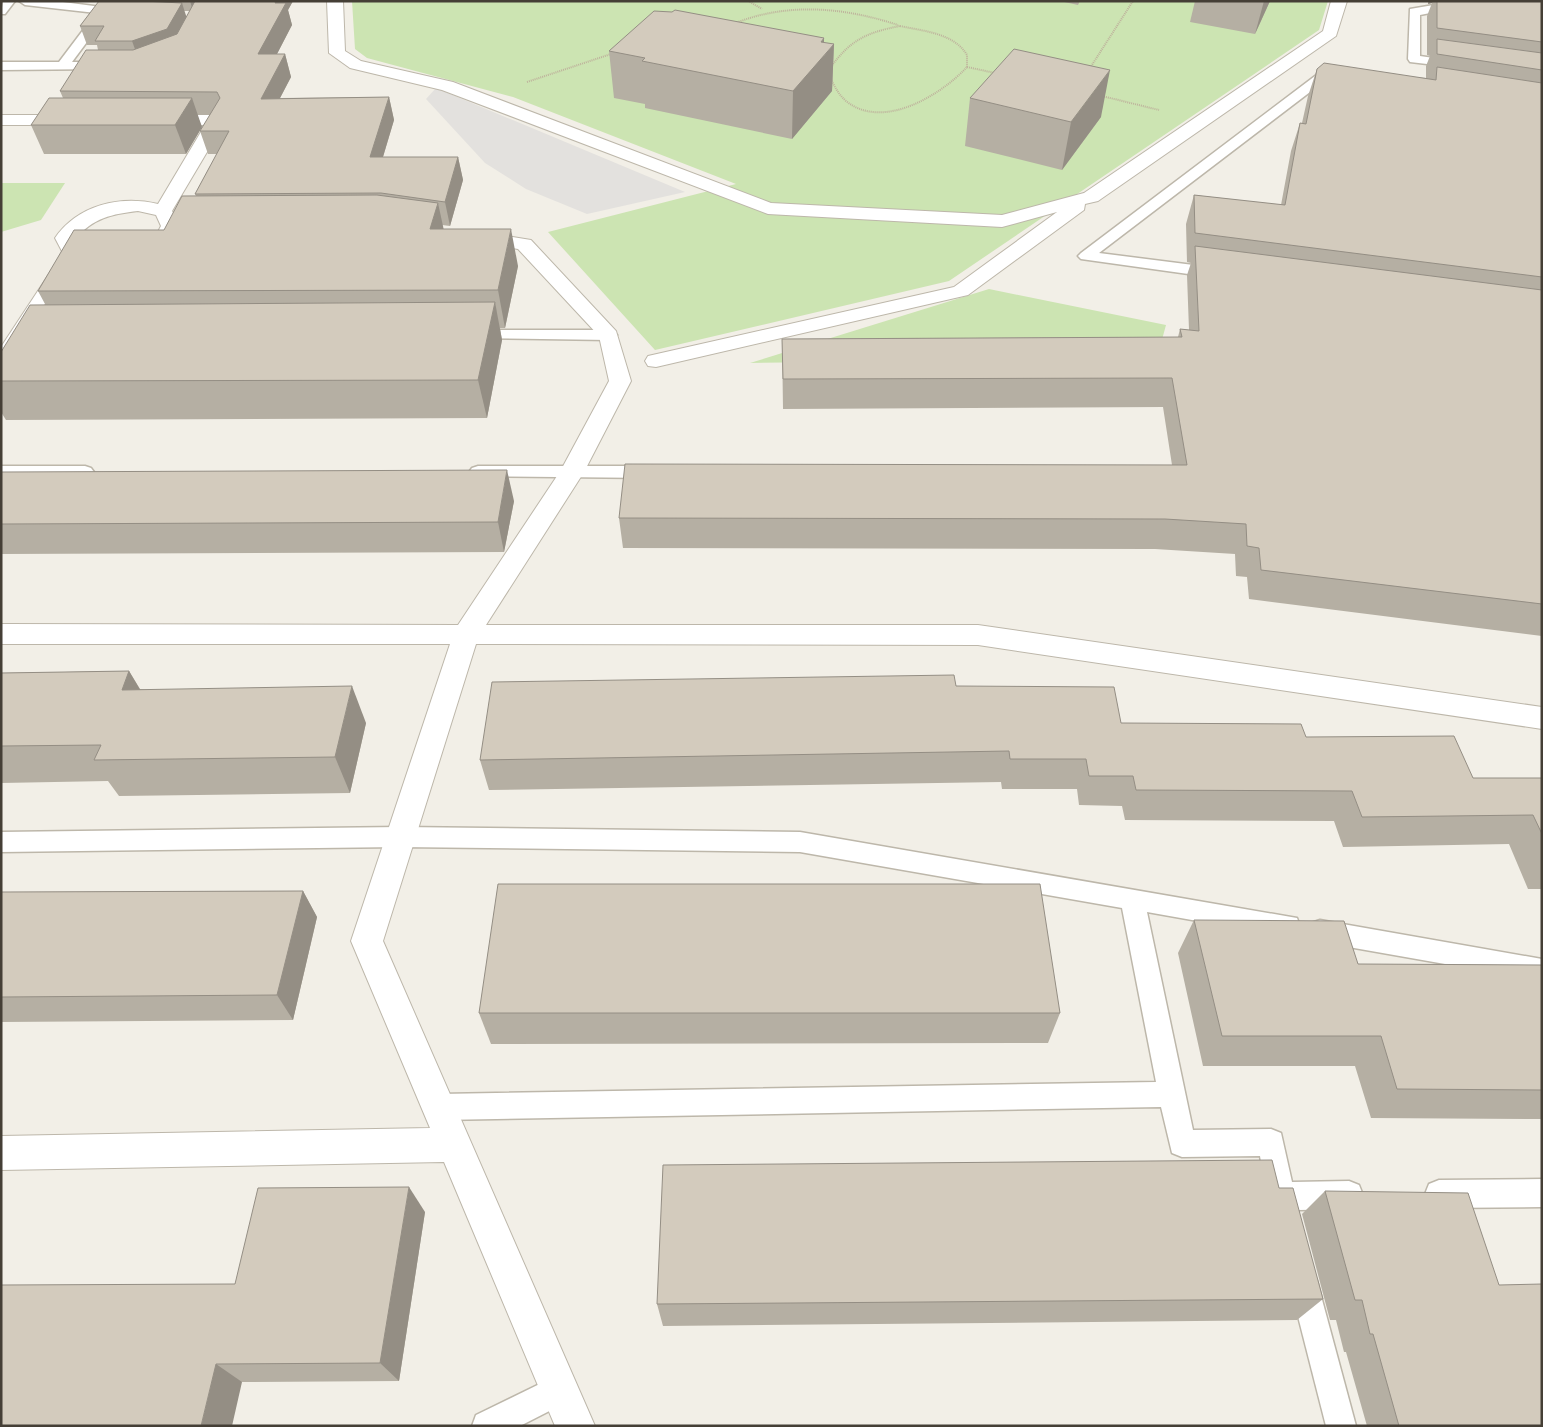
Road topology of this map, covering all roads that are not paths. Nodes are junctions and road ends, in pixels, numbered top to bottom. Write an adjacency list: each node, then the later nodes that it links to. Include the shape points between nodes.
1 (9, 1): 6 (lane)
2 (25, 1): 7 (lane)
3 (335, 1): 18 (street, via 336,53 356,65 447,86 768,208 1002,221)
4 (1339, 1): 18 (street, via 1330,33)
5 (1474, 7): 12 (lane, via 1454,5 1414,12 1414,59)
6 (1, 11)
7 (104, 12): 8 (lane); 10 (lane)
8 (132, 14)
9 (1, 66): 10 (lane)
10 (63, 66): 11 (lane)
11 (112, 66)
12 (1473, 67)
13 (1327, 73): 14 (street); 23 (lane, via 1086,256)
14 (1346, 76)
15 (1, 120): 16 (street)
16 (90, 120)
17 (149, 120): 19 (street, via 217,120)
18 (1091, 197): 26 (street, via 961,291)
19 (167, 219): 20 (street); 22 (street, via 160,243 131,256 98,260); 22 (street, via 138,205 106,209 78,222 65,238)
20 (191, 226)
21 (456, 234): 25 (street, via 524,244)
22 (72, 253): 27 (street, via 29,336)
23 (1235, 276)
24 (452, 335): 25 (lane)
25 (609, 335): 31 (street, via 620,380)
26 (656, 361)
27 (1, 364)
28 (1, 472): 29 (lane)
29 (100, 472)
30 (464, 472): 31 (lane)
31 (572, 472): 32 (lane); 34 (street)
32 (672, 472)
33 (1, 634): 34 (street)
34 (466, 634): 35 (street, via 978,634); 36 (street)
35 (1542, 718)
36 (401, 837): 37 (lane); 38 (lane, via 800,842); 41 (street, via 367,941)
37 (1, 842)
38 (1132, 899): 39 (lane); 40 (lane)
39 (1542, 970)
40 (1172, 1094): 41 (lane); 47 (lane, via 1182,1144 1271,1142)
41 (440, 1107): 42 (street)
42 (456, 1145): 43 (street); 48 (street)
43 (1, 1153)
44 (1542, 1193): 46 (lane)
45 (1378, 1195): 47 (lane)
46 (1416, 1195)
47 (1281, 1196): 51 (lane)
48 (560, 1389): 49 (lane); 50 (street)
49 (487, 1426)
50 (575, 1426)
51 (1341, 1426)

